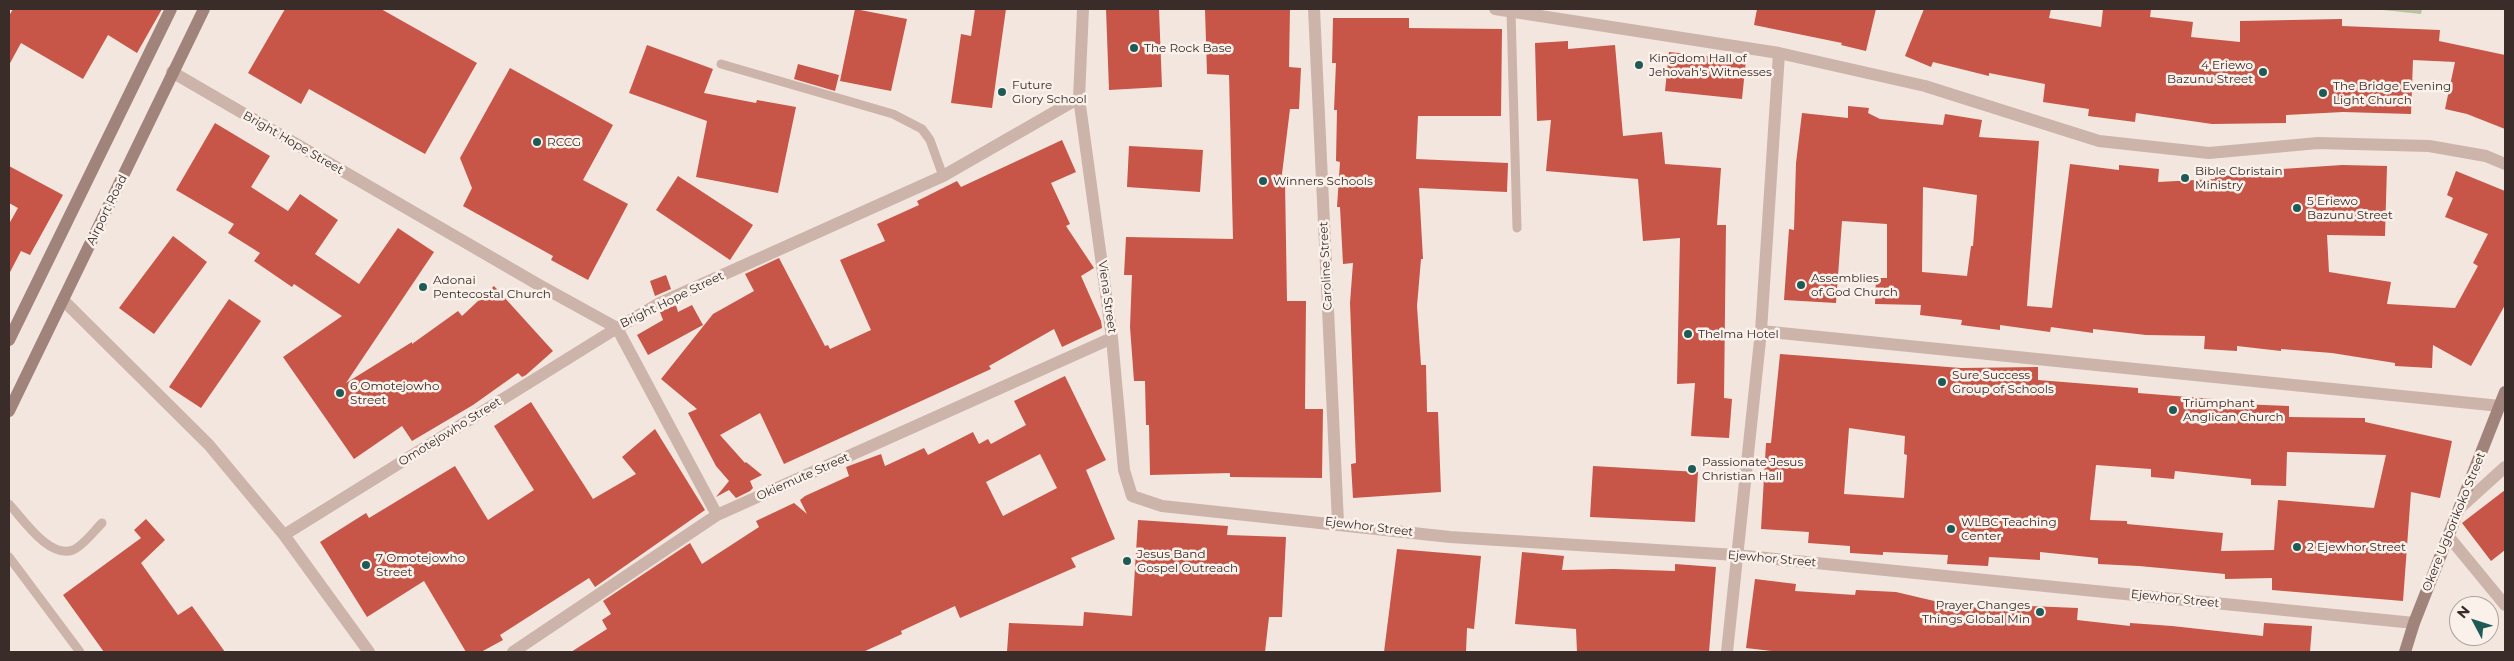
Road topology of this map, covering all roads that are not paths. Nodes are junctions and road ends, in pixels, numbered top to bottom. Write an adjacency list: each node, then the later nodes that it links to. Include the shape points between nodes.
1 (171, 9): 18 (main road)
2 (204, 9): 9 (main road, Airport Road)
3 (1083, 9): 10 (street)
4 (1314, 9): 28 (street, Caroline Street)
5 (1495, 9): 6 (street)
6 (1511, 11): 7 (street); 13 (lane)
7 (1779, 53): 11 (street, via 1925,86 2099,141 2208,153 2318,143 2430,146 2486,156); 16 (street)
8 (722, 64): 12 (lane, via 900,118 922,129 930,140)
9 (172, 72): 14 (main road, Airport Road); 15 (street, Bright Hope Street)
10 (1080, 98): 12 (street, Bright Hope Street); 17 (street, Viena Street)
11 (2505, 164)
12 (943, 176): 15 (street, Bright Hope Street, via 660,304)
13 (1517, 228)
14 (64, 300): 21 (main road, Airport Road); 29 (street, via 208,444)
15 (617, 328): 26 (street); 29 (street, Omotejowho Street)
16 (1760, 331): 20 (street); 31 (street)
17 (1112, 338): 23 (street, Viena Street, via 1124,470); 26 (street, Okiemute Street)
18 (9, 340)
19 (2505, 392): 20 (main road, Okere Ugborikoko Street)
20 (2500, 406): 25 (main road, Okere Ugborikoko Street)
21 (9, 411)
22 (2505, 468): 25 (street)
23 (1132, 496): 28 (street, Ejewhor Street, via 1162,506)
24 (9, 504): 27 (lane, via 44,543 58,551 74,550)
25 (2462, 506): 30 (main road, Okere Ugborikoko Street)
26 (717, 515): 37 (street, Okiemute Street)
27 (102, 523)
28 (1338, 523): 31 (street, Ejewhor Street, via 1450,537)
29 (284, 535): 36 (street)
30 (2449, 537): 33 (street); 34 (main road, Okere Ugborikoko Street)
31 (1736, 555): 34 (street, Ejewhor Street); 38 (street)
32 (9, 557): 35 (lane)
33 (2505, 606)
34 (2414, 623): 39 (main road, Okere Ugborikoko Street)
35 (80, 652)
36 (369, 652)
37 (513, 652)
38 (1727, 652)
39 (2405, 652)

